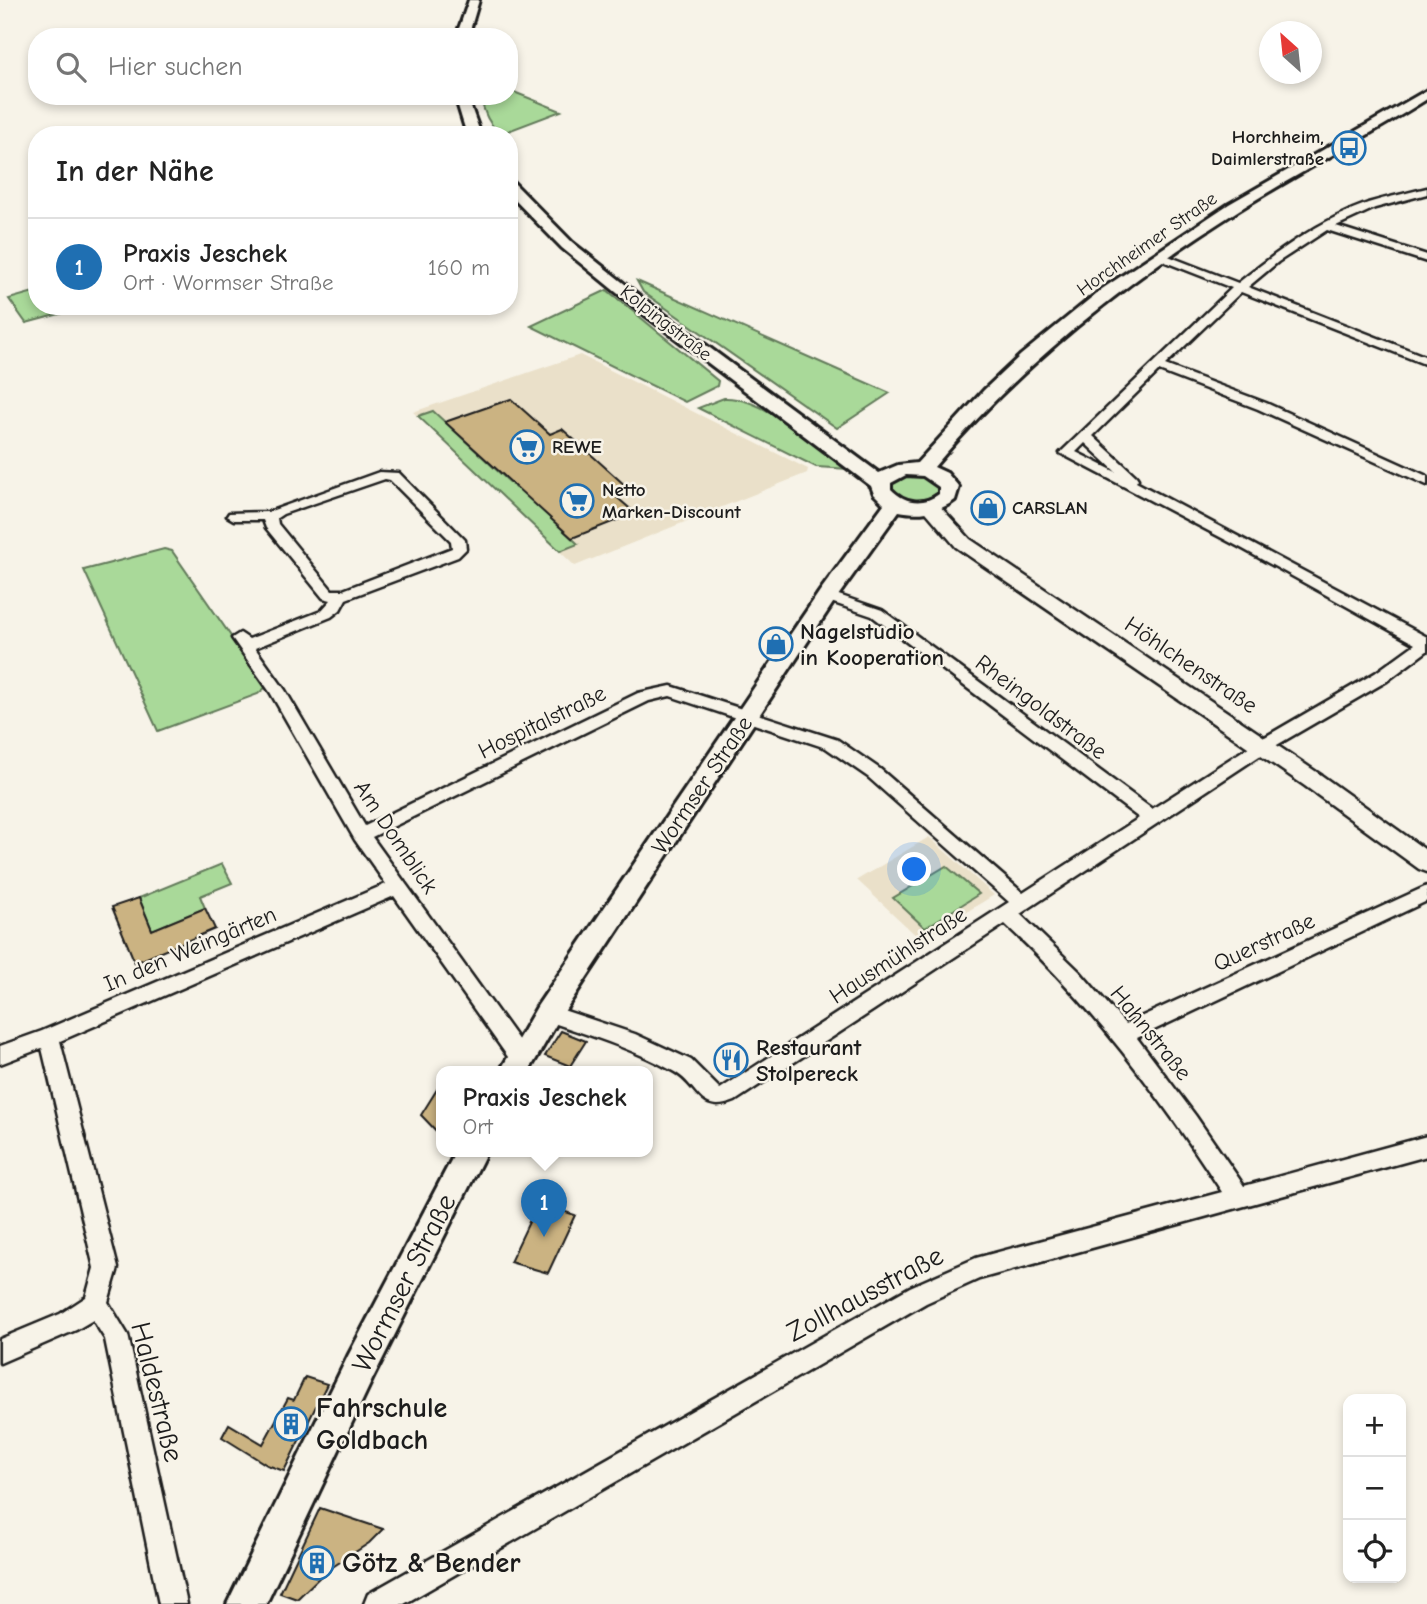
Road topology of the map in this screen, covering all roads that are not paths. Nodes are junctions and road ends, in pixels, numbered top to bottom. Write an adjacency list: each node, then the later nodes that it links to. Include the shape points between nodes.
1 (474, 0): 2 (main road)
2 (465, 28)
3 (1425, 98): 9 (main road, Horchheimer Straße, via 1234,207)
4 (464, 105): 5 (main road)
5 (471, 126)
6 (1427, 191): 8 (street, via 1360,209)
7 (518, 195): 15 (main road, Kolpingstraße, via 567,245 639,303)
8 (1325, 226): 10 (street); 11 (street)
9 (1159, 256): 11 (street); 17 (main road, Horchheimer Straße, via 1097,301 1008,377)
10 (1427, 259)
11 (1239, 287): 12 (street); 13 (street)
12 (1427, 361)
13 (1158, 366): 14 (street); 18 (street, via 1262,406)
14 (1086, 437): 20 (street); 20 (street, via 1067,453)
15 (835, 448): 16 (main road, Kolpingstraße); 19 (main road, Kolpingstraße)
16 (899, 470): 17 (main road, Kolpingstraße); 19 (main road)
17 (922, 470): 22 (main road, via 940,476 950,488 943,501)
18 (1427, 481)
19 (880, 483): 21 (main road, Kolpingstraße, via 881,492)
20 (1138, 486): 27 (street)
21 (895, 503): 22 (main road); 26 (main road, Wormser Straße)
22 (930, 506): 29 (street, Höhlchenstraße, via 963,543)
23 (234, 516): 24 (street)
24 (271, 516): 25 (street, via 271,525 326,593); 25 (street, via 375,477 394,475 460,543 453,554)
25 (340, 596): 31 (street, Am Domblick, via 326,614 243,642 277,690)
26 (827, 596): 28 (main road, Wormser Straße); 30 (street, Rheingoldstraße, via 877,613)
27 (1427, 643): 29 (street, Hausmühlstraße, via 1381,677)
28 (749, 715): 31 (street, Hospitalstraße, via 671,691 653,693); 35 (street, Hahnstraße, via 832,744 874,773); 36 (main road, Wormser Straße)
29 (1264, 746): 30 (street, Hausmühlstraße); 32 (street, Höhlchenstraße)
30 (1152, 818): 35 (street, Hausmühlstraße)
31 (361, 835): 33 (street, Am Domblick)
32 (1427, 863)
33 (398, 886): 38 (street, In den Weingärten); 40 (street, Am Domblick)
34 (1427, 893): 37 (street, Querstraße)
35 (1015, 908): 36 (street, Hausmühlstraße, via 720,1098 684,1066 662,1055); 37 (street, Hahnstraße)
36 (548, 1013): 40 (main road, Wormser Straße)
37 (1122, 1035): 43 (street, Hahnstraße, via 1178,1107)
38 (49, 1037): 39 (street, In den Weingärten); 44 (street, via 106,1268)
39 (0, 1055)
40 (517, 1065)
41 (1427, 1146): 43 (street, Zollhausstraße)
42 (469, 1157): 47 (main road, Wormser Straße)
43 (1239, 1198): 48 (street, Zollhausstraße, via 976,1269 918,1295)
44 (96, 1304): 45 (street, via 68,1322); 46 (street, Haldestraße, via 116,1335)
45 (0, 1351)
46 (173, 1604)
47 (246, 1604)
48 (377, 1604)

